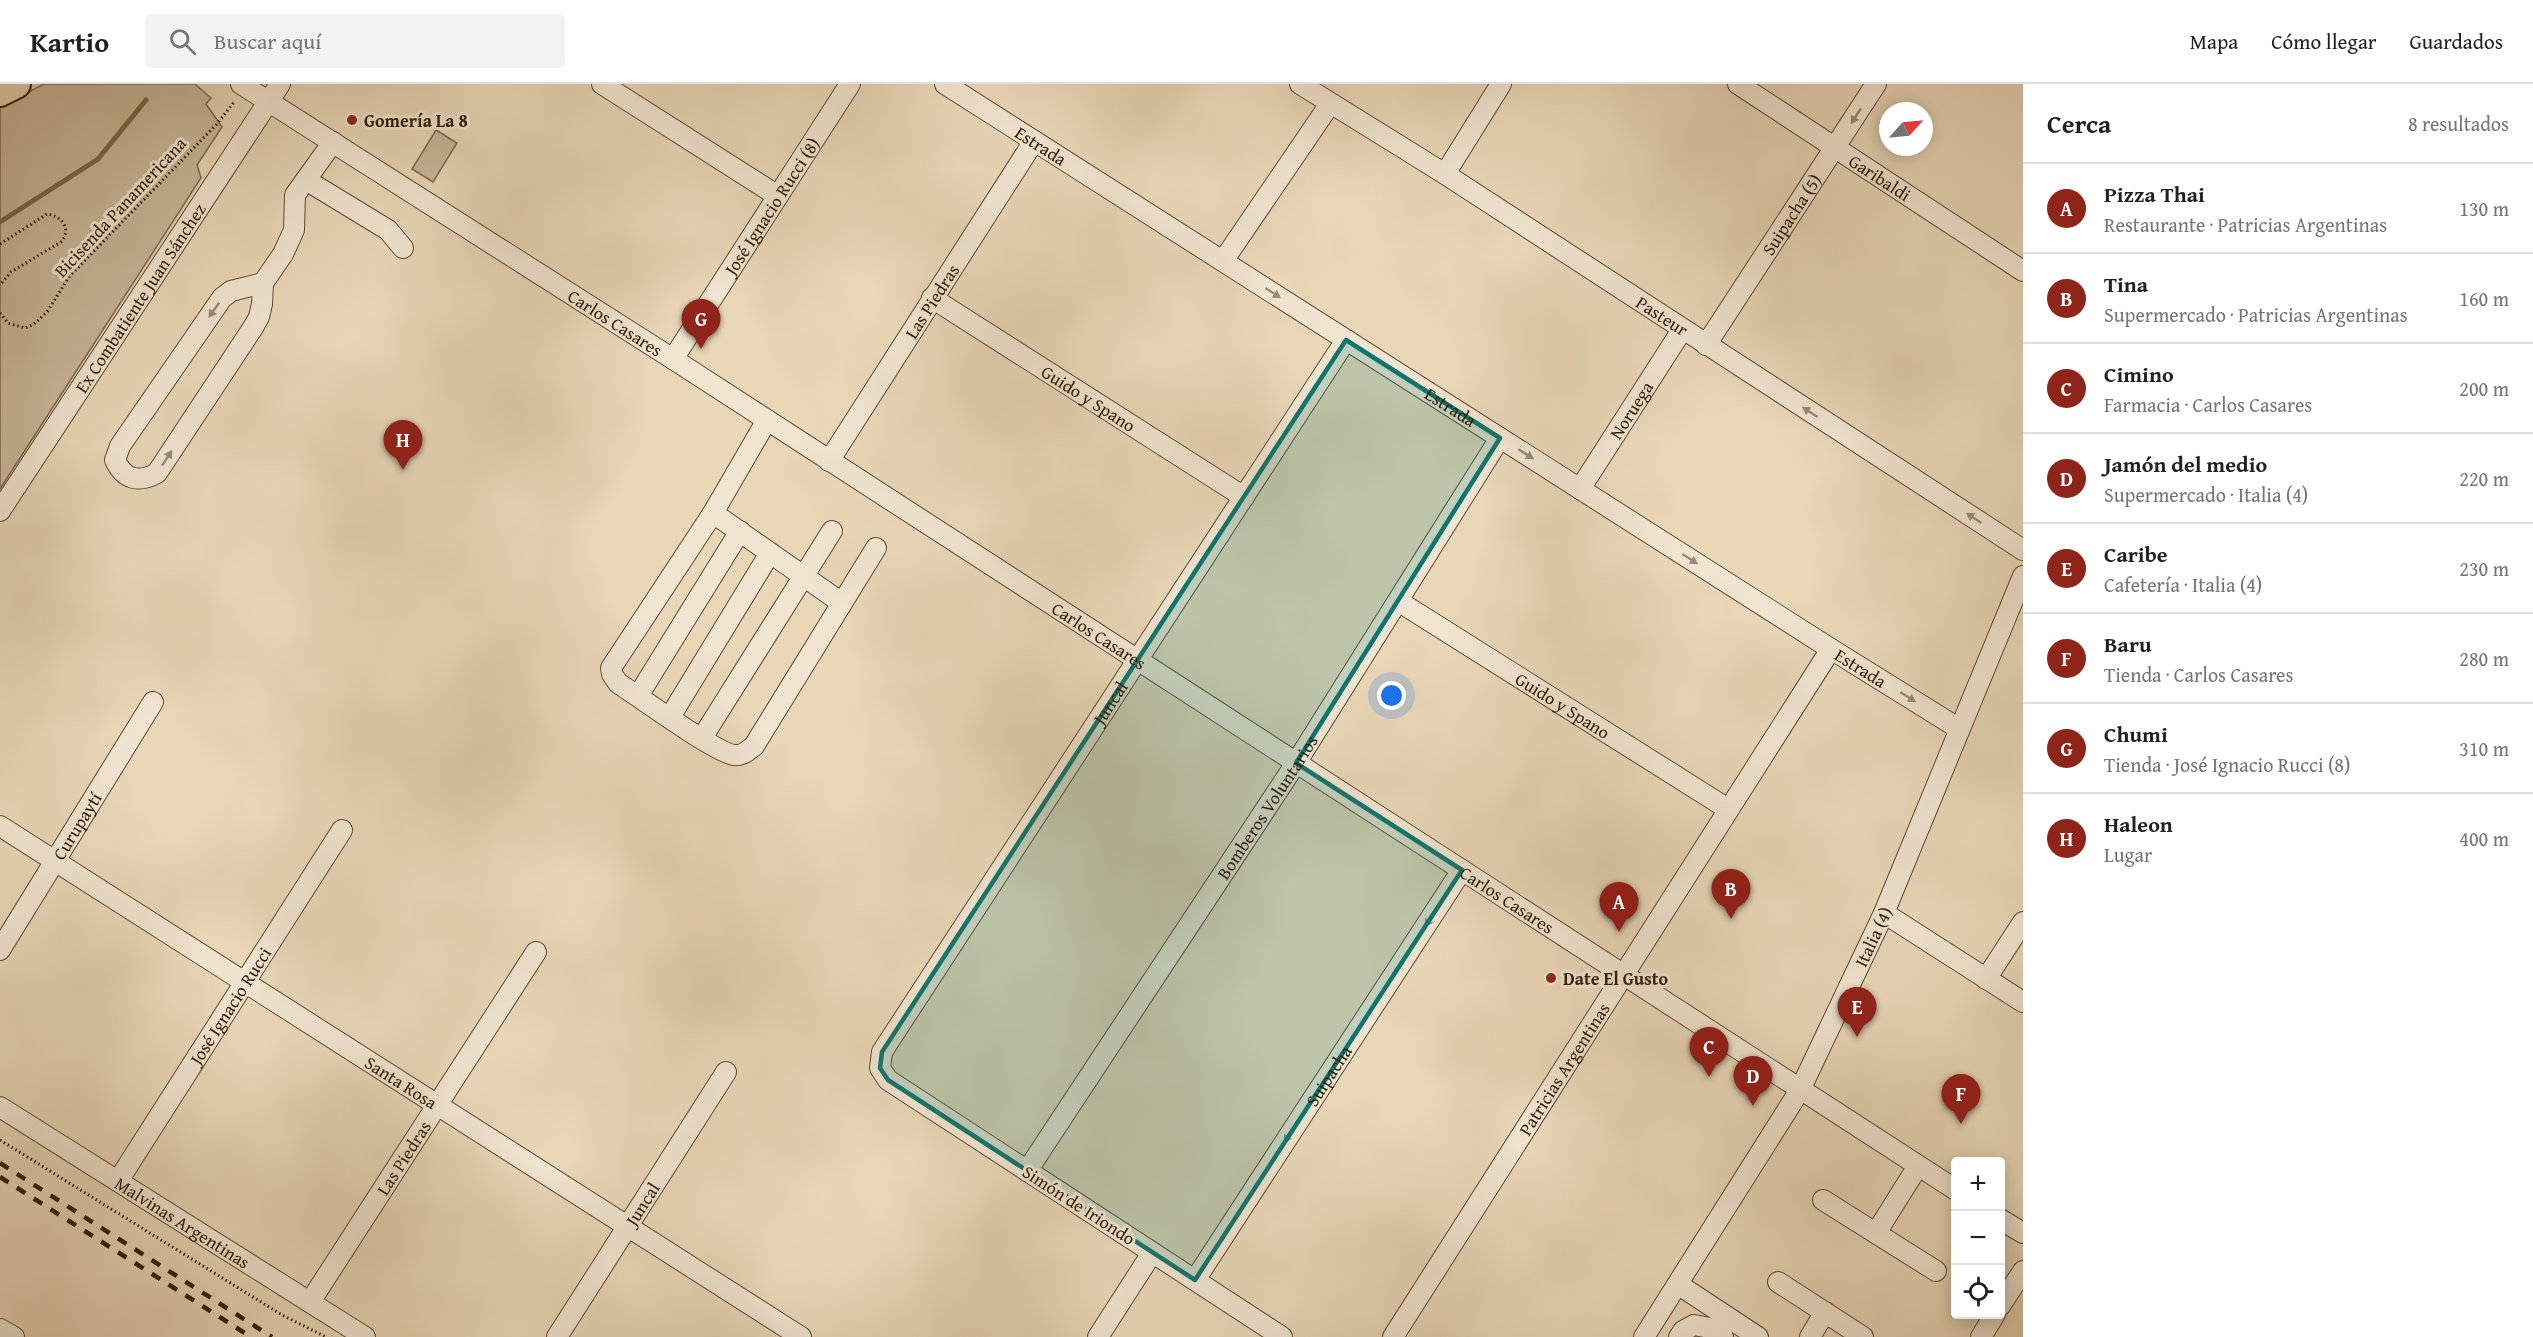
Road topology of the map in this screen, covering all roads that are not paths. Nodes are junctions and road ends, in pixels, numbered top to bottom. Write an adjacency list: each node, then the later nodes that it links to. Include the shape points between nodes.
1 (16, 84): 11 (highway)
2 (241, 84): 12 (street, Carlos Casares)
3 (279, 84): 12 (street, Ex Combatiente Juan Sánchez)
4 (602, 84): 19 (street)
5 (850, 84): 19 (street, José Ignacio Rucci (8))
6 (945, 84): 14 (street, Estrada)
7 (1300, 84): 13 (street, Pasteur)
8 (1501, 84): 17 (street)
9 (1738, 84): 16 (street, Garibaldi)
10 (1876, 84): 16 (street, Suipacha (5), one-way to 16)
11 (0, 92)
12 (268, 101): 15 (street, Carlos Casares); 34 (street, Ex Combatiente Juan Sánchez)
13 (1330, 104): 17 (street, Pasteur); 21 (street)
14 (1034, 141): 21 (street, Estrada); 24 (street, Las Piedras)
15 (333, 142): 18 (street); 28 (street, Carlos Casares)
16 (1835, 148): 22 (street, Garibaldi); 27 (street, Suipacha (5))
17 (1445, 174): 25 (street, Pasteur)
18 (306, 180): 20 (street, via 388,230); 23 (street, via 295,195 294,230)
19 (778, 196): 28 (street, José Ignacio Rucci (8))
20 (403, 248)
21 (1223, 261): 26 (street, Estrada, one-way to 26)
22 (2023, 271)
23 (263, 284): 23 (street, one-way to 23, via 231,291 222,298 120,446 116,460 120,471 133,479 145,480 157,473 259,317)
24 (933, 298): 31 (street, Las Piedras); 33 (street, Guido y Spano)
25 (1682, 330): 27 (street, Pasteur); 32 (street, Noruega)
26 (1346, 340): 30 (street, Estrada); 33 (street, Juncal)
27 (1706, 345): 39 (street, Pasteur, one-way to 27)
28 (673, 359): 29 (street, Carlos Casares)
29 (767, 420): 31 (street, Carlos Casares); 35 (street)
30 (1500, 438): 32 (street, Estrada, one-way to 32); 43 (street, Bomberos Voluntarios)
31 (829, 461): 46 (street, Carlos Casares)
32 (1580, 489): 45 (street, Estrada, one-way to 45)
33 (1244, 497): 46 (street, Juncal)
34 (0, 511)
35 (713, 513): 36 (street); 47 (street, via 611,668 618,683)
36 (740, 531): 40 (street); 47 (street)
37 (832, 531): 42 (street)
38 (876, 548): 44 (street)
39 (2023, 550)
40 (770, 553): 42 (street); 49 (street)
41 (2023, 576): 50 (street, Italia (4))
42 (805, 577): 44 (street); 51 (street)
43 (1398, 601): 52 (street, Bomberos Voluntarios); 53 (street, Guido y Spano)
44 (842, 603): 51 (street, via 754,746 743,755 731,755)
45 (1831, 649): 50 (street, Estrada, one-way to 50); 53 (street, Patricias Argentinas)
46 (1137, 660): 52 (street, Carlos Casares); 66 (street, Juncal, via 882,1052)
47 (638, 696): 49 (street)
48 (153, 702): 56 (street, Curupaytí)
49 (670, 717): 51 (street)
50 (1958, 728): 58 (street, Italia (4))
51 (702, 738)
52 (1296, 763): 57 (street, Carlos Casares); 72 (street, Bomberos Voluntarios)
53 (1728, 809): 62 (street, Patricias Argentinas)
54 (0, 826): 56 (street, Santa Rosa)
55 (342, 830): 64 (street, José Ignacio Rucci)
56 (55, 861): 60 (street, Curupaytí); 64 (street, Santa Rosa)
57 (1462, 870): 62 (street, Carlos Casares); 83 (street, Suipacha, one-way to 83)
58 (1884, 913): 63 (street); 68 (street, Italia (4))
59 (2023, 922): 63 (street)
60 (0, 950)
61 (536, 952): 69 (street, Las Piedras)
62 (1622, 974): 68 (street, Carlos Casares); 97 (street, Patricias Argentinas)
63 (1986, 979): 65 (street)
64 (245, 981): 69 (street, Santa Rosa); 73 (street, José Ignacio Rucci)
65 (2023, 1002)
66 (880, 1068): 72 (street, Simón de Iriondo, via 888,1080)
67 (726, 1072): 77 (street, Juncal)
68 (1800, 1090): 71 (street, Carlos Casares); 85 (street, Italia (4))
69 (438, 1104): 77 (street, Santa Rosa); 87 (street, Las Piedras)
70 (0, 1107): 73 (street, Malvinas Argentinas)
71 (1918, 1166): 74 (street, Carlos Casares); 78 (street)
72 (1027, 1171): 80 (street, Simón de Iriondo)
73 (118, 1181): 87 (street, Malvinas Argentinas)
74 (1951, 1187)
75 (1823, 1200): 78 (street)
76 (2005, 1222): 79 (street)
77 (627, 1224): 93 (street, Juncal); 94 (street, Santa Rosa)
78 (1876, 1233): 81 (street)
79 (2023, 1233)
80 (1152, 1252): 83 (street, Simón de Iriondo); 95 (street)
81 (1936, 1271)
82 (2023, 1271): 86 (street)
83 (1195, 1280): 96 (street, Simón de Iriondo)
84 (1778, 1282): 88 (street)
85 (1679, 1285): 98 (street, Italia (4)); 101 (street)
86 (2005, 1300)
87 (310, 1302): 92 (street, Malvinas Argentinas)
88 (1825, 1312): 102 (street); 103 (street)
89 (1992, 1319): 104 (street)
90 (0, 1329): 91 (street)
91 (14, 1337)
92 (365, 1337)
93 (557, 1337)
94 (801, 1337)
95 (1098, 1337)
96 (1282, 1337)
97 (1393, 1337)
98 (1644, 1337)
99 (1679, 1337): 100 (street, via 1694,1325 1710,1328)
100 (1723, 1337)
101 (1758, 1337)
102 (1810, 1337)
103 (1863, 1337)
104 (1981, 1337)

